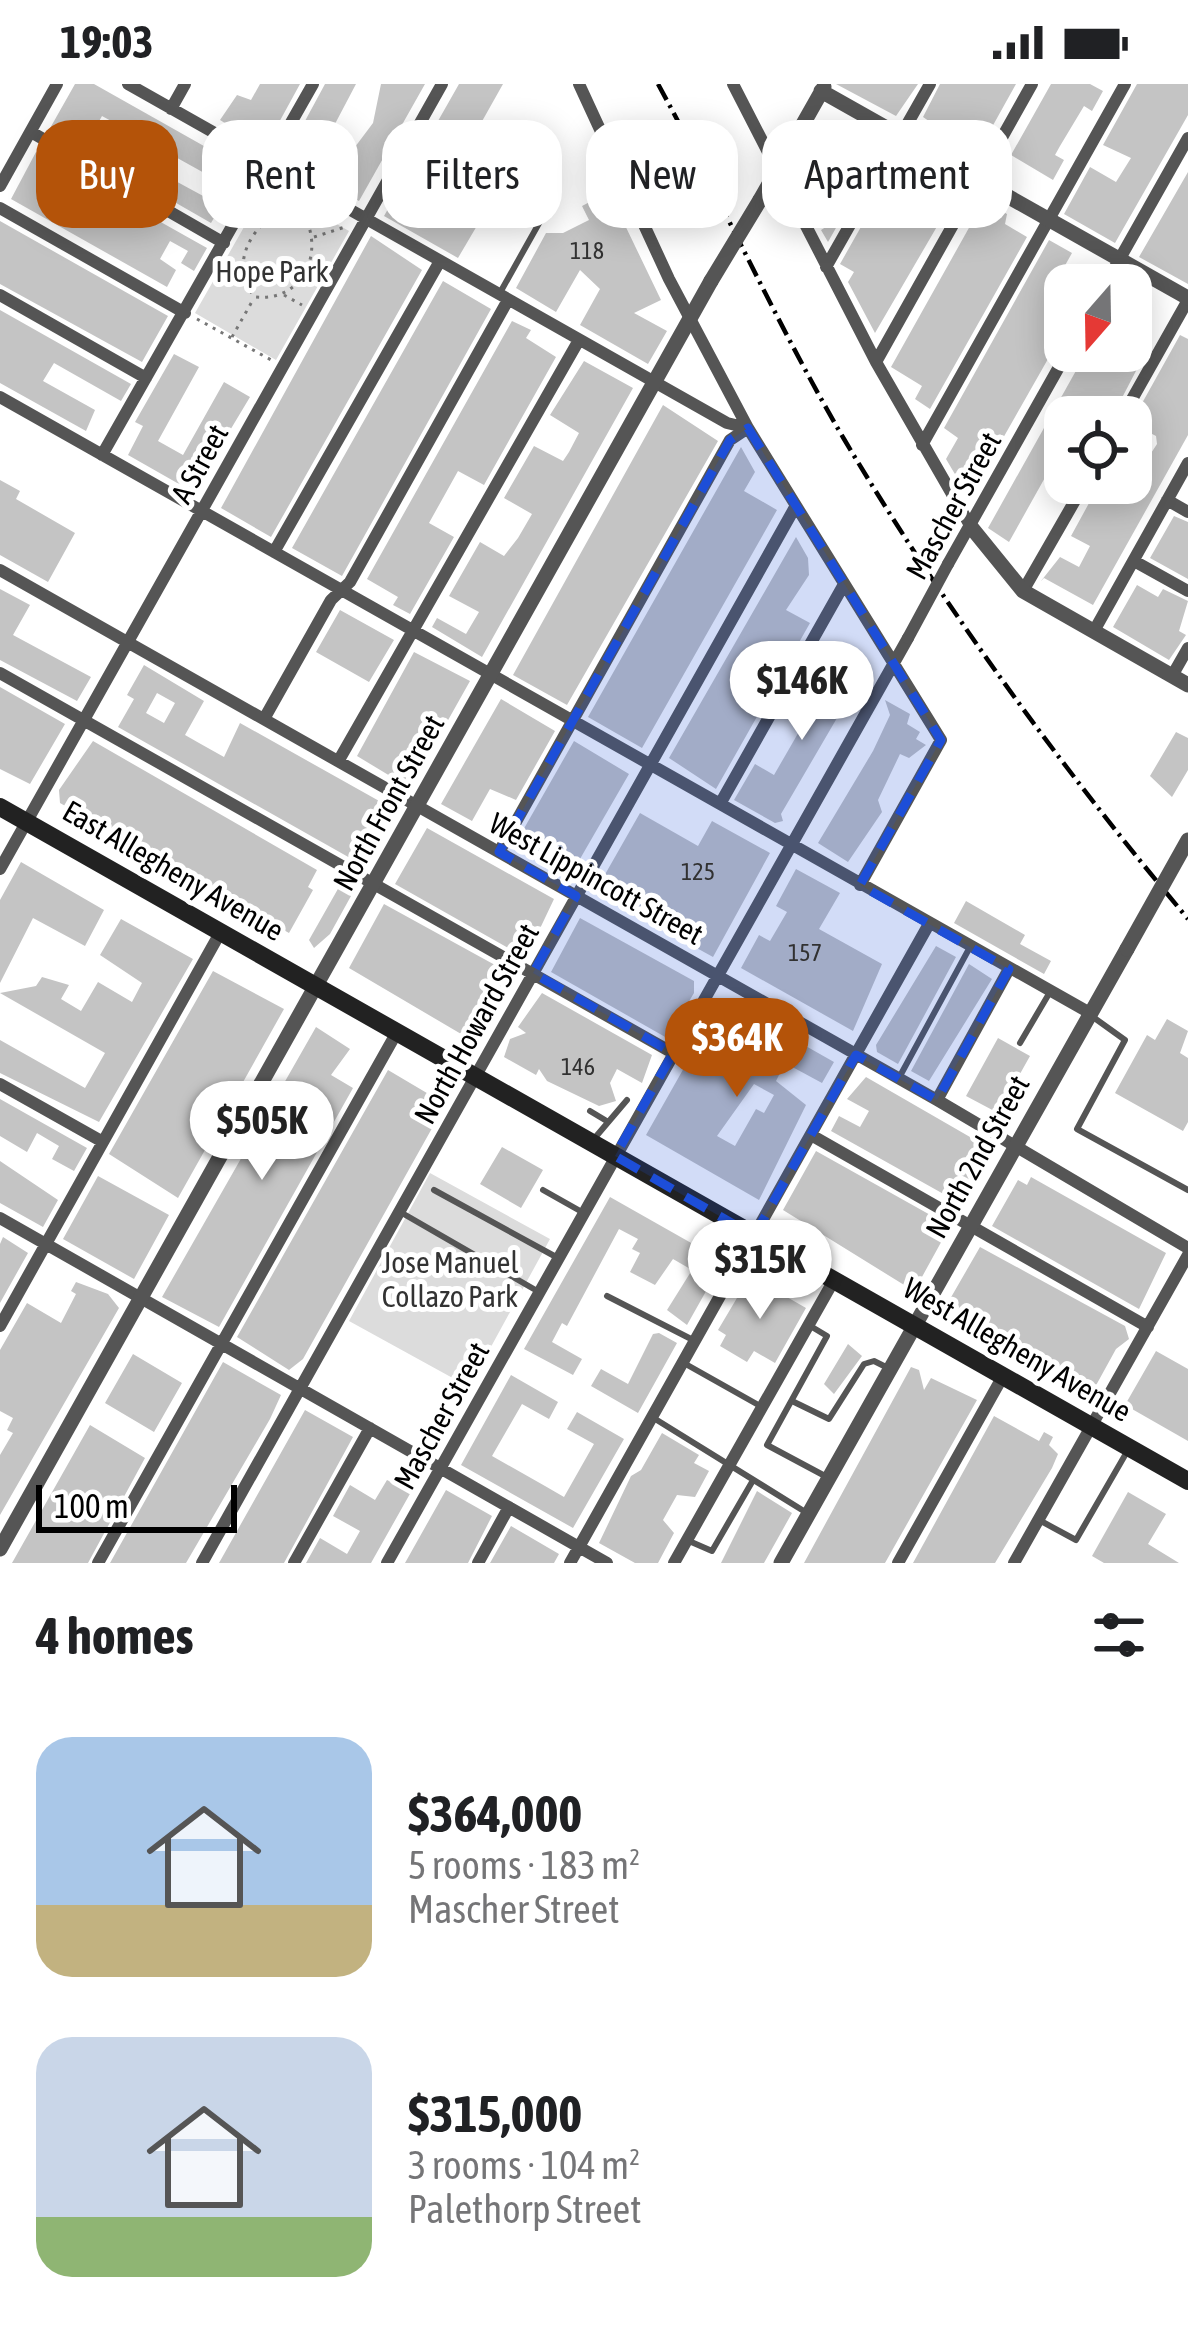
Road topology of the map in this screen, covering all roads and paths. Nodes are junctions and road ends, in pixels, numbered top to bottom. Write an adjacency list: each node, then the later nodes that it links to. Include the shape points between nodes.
1 (56, 84): 19 (street)
2 (128, 84): 12 (street)
3 (185, 84): 12 (street)
4 (314, 84): 13 (street)
5 (442, 84): 28 (street, A Street)
6 (579, 84): 51 (street)
7 (734, 84): 21 (street)
8 (930, 84): 16 (street)
9 (1032, 84): 17 (street)
10 (1125, 84): 27 (street)
11 (819, 86): 14 (street, North Front Street); 15 (street)
12 (171, 109): 18 (street)
13 (294, 120)
14 (802, 120)
15 (876, 120)
16 (910, 120)
17 (1012, 120)
18 (202, 127)
19 (31, 132): 22 (street); 37 (street)
20 (1188, 138): 38 (street)
21 (762, 143)
22 (0, 186)
23 (762, 197): 51 (street, North Front Street, bridge)
24 (1012, 197): 27 (street)
25 (0, 208): 50 (street)
26 (358, 217): 28 (street)
27 (1049, 219): 38 (street); 62 (street)
28 (365, 221): 36 (path); 40 (street); 49 (street, A Street)
29 (233, 228): 37 (street)
30 (261, 228): 43 (path, via 250,239)
31 (309, 228): 36 (path)
32 (538, 228): 46 (lane)
33 (805, 228): 42 (street)
34 (848, 228): 42 (street)
35 (951, 228): 54 (street)
36 (312, 238): 44 (path, via 304,277)
37 (224, 244): 39 (street)
38 (1120, 259): 41 (street); 48 (street)
39 (215, 260): 43 (path); 50 (street)
40 (440, 261): 46 (street); 71 (street)
41 (1117, 264)
42 (826, 267): 54 (street)
43 (242, 274): 47 (path)
44 (283, 294): 47 (path); 49 (path)
45 (0, 295): 57 (street)
46 (503, 297): 53 (street); 75 (street)
47 (255, 298): 52 (path)
48 (1188, 299): 59 (street)
49 (314, 311): 55 (street, A Street)
50 (185, 313): 52 (path); 57 (street)
51 (690, 318): 58 (street, North Front Street); 61 (street)
52 (232, 338): 55 (path)
53 (579, 340): 58 (street); 78 (street)
54 (876, 362): 62 (street)
55 (282, 367): 68 (street, A Street)
56 (1056, 372): 70 (street, Mascher Street)
57 (146, 379): 63 (street)
58 (655, 383): 61 (street); 84 (street, North Front Street)
59 (1134, 396)
60 (0, 397): 63 (street)
61 (748, 428): 67 (street); 88 (street, via 730,440)
62 (922, 445): 70 (street)
63 (102, 455): 68 (street)
64 (1188, 463): 65 (street)
65 (1168, 500): 69 (street); 72 (street)
66 (1073, 504): 77 (street)
67 (794, 509): 74 (street); 90 (street, North Howard Street)
68 (201, 512): 71 (street); 80 (street, A Street)
69 (1188, 512)
70 (971, 527): 77 (street); 82 (street, Mascher Street, bridge)
71 (274, 552): 75 (street)
72 (1134, 561): 76 (street); 79 (street)
73 (0, 570): 80 (street, West Lippincott Street)
74 (843, 586): 82 (street); 91 (street)
75 (342, 591): 78 (street); 86 (street)
76 (1188, 591)
77 (1023, 592): 79 (street)
78 (412, 631): 84 (street); 89 (street)
79 (1094, 632): 85 (street)
80 (128, 643): 86 (street, West Lippincott Street); 87 (street, A Street)
81 (1188, 648): 85 (street)
82 (893, 663): 96 (street, Mascher Street); 100 (street, via 941,740)
83 (0, 673): 87 (street)
84 (491, 676): 88 (street); 92 (street, North Front Street)
85 (1180, 681)
86 (264, 718): 89 (street, West Lippincott Street)
87 (85, 720): 94 (street, A Street); 99 (street)
88 (573, 722): 90 (street); 97 (street)
89 (339, 760): 92 (street, West Lippincott Street)
90 (650, 765): 91 (street); 101 (street, North Howard Street)
91 (720, 804): 96 (street)
92 (417, 806): 97 (street, West Lippincott Street); 99 (street, North Front Street)
93 (0, 807): 94 (main road, East Allegheny Avenue)
94 (26, 822): 98 (street, A Street); 103 (main road, East Allegheny Avenue)
95 (1188, 840): 110 (street, North 2nd Street, bridge)
96 (792, 846): 100 (street); 107 (street, Mascher Street)
97 (499, 852): 101 (street, West Lippincott Street)
98 (0, 868)
99 (374, 885): 106 (street); 108 (street, North Front Street)
100 (860, 885): 102 (street)
101 (576, 896): 106 (street, North Howard Street); 107 (street, West Lippincott Street)
102 (928, 924): 104 (street); 114 (street)
103 (220, 933): 108 (main road, East Allegheny Avenue); 123 (street)
104 (970, 947): 105 (street); 116 (lane)
105 (1009, 969): 109 (street); 119 (street)
106 (533, 973): 113 (street); 115 (street, North Howard Street)
107 (718, 976): 113 (street, Mascher Street); 114 (street, West Lippincott Street)
108 (316, 986): 111 (main road, West Allegheny Avenue); 141 (street, North Front Street)
109 (1050, 992): 110 (street); 112 (lane)
110 (1090, 1013): 125 (street, North 2nd Street); 129 (lane, via 1125,1040 1077,1129)
111 (398, 1033): 115 (main road, West Allegheny Avenue); 147 (street)
112 (1020, 1043)
113 (673, 1053): 126 (street, Mascher Street)
114 (856, 1055): 116 (street, West Lippincott Street); 122 (street)
115 (475, 1077): 124 (main road, West Allegheny Avenue); 130 (street, North Howard Street)
116 (898, 1078): 119 (street, West Lippincott Street)
117 (0, 1084): 123 (street)
118 (627, 1100): 121 (lane)
119 (937, 1100): 125 (street, West Lippincott Street)
120 (590, 1112): 121 (lane)
121 (605, 1120): 124 (lane)
122 (811, 1135): 133 (street); 134 (street)
123 (103, 1142): 135 (street)
124 (592, 1143): 126 (main road, West Allegheny Avenue)
125 (1016, 1145): 133 (street, North 2nd Street); 136 (street, West Lippincott Street)
126 (616, 1156): 131 (street, Mascher Street); 134 (main road, West Allegheny Avenue)
127 (434, 1190): 137 (lane)
128 (543, 1190): 131 (lane)
129 (1188, 1190)
130 (399, 1211): 139 (lane); 151 (street, North Howard Street)
131 (584, 1213): 137 (street, Mascher Street)
132 (0, 1218): 135 (street)
133 (972, 1225): 144 (street, North 2nd Street); 145 (street)
134 (754, 1236): 138 (main road, West Allegheny Avenue); 146 (street)
135 (46, 1245): 141 (street); 143 (street)
136 (1187, 1250): 145 (street)
137 (558, 1258): 139 (street, Mascher Street)
138 (833, 1280): 142 (street); 144 (main road, West Allegheny Avenue)
139 (539, 1292): 159 (street, Mascher Street)
140 (607, 1296): 146 (lane)
141 (140, 1298): 147 (street); 168 (street, North Front Street)
142 (808, 1324): 152 (lane, via 827,1336); 153 (street)
143 (0, 1326)
144 (914, 1326): 149 (street, North 2nd Street); 150 (main road, West Allegheny Avenue)
145 (1148, 1327): 155 (street)
146 (694, 1341): 148 (street)
147 (220, 1343): 151 (street); 169 (street)
148 (682, 1362): 153 (lane); 154 (street)
149 (890, 1369): 152 (lane, via 864,1364 829,1419); 160 (street, North 2nd Street)
150 (1003, 1376): 155 (main road, West Allegheny Avenue); 178 (street)
151 (300, 1388): 156 (street); 170 (street, North Howard Street)
152 (792, 1401): 160 (lane, via 767,1445)
153 (762, 1407): 158 (street)
154 (652, 1418): 158 (lane); 167 (street)
155 (1091, 1426): 157 (main road, West Allegheny Avenue); 165 (street)
156 (370, 1428): 159 (street); 171 (street)
157 (1129, 1448): 161 (main road, West Allegheny Avenue); 165 (lane, via 1076,1540)
158 (731, 1462): 162 (lane); 166 (street)
159 (440, 1468): 163 (street); 172 (street, Mascher Street)
160 (829, 1478): 164 (street, North 2nd Street)
161 (1188, 1481)
162 (752, 1483): 164 (lane); 166 (lane, via 712,1551)
163 (508, 1507): 167 (street); 173 (street)
164 (808, 1514): 177 (street, North 2nd Street)
165 (1039, 1520): 179 (street)
166 (687, 1540): 176 (street)
167 (579, 1547): 174 (street); 175 (street)
168 (0, 1549)
169 (98, 1563)
170 (202, 1563)
171 (294, 1563)
172 (387, 1563)
173 (478, 1563)
174 (570, 1563)
175 (607, 1563)
176 (674, 1563)
177 (781, 1563)
178 (898, 1563)
179 (1014, 1563)

